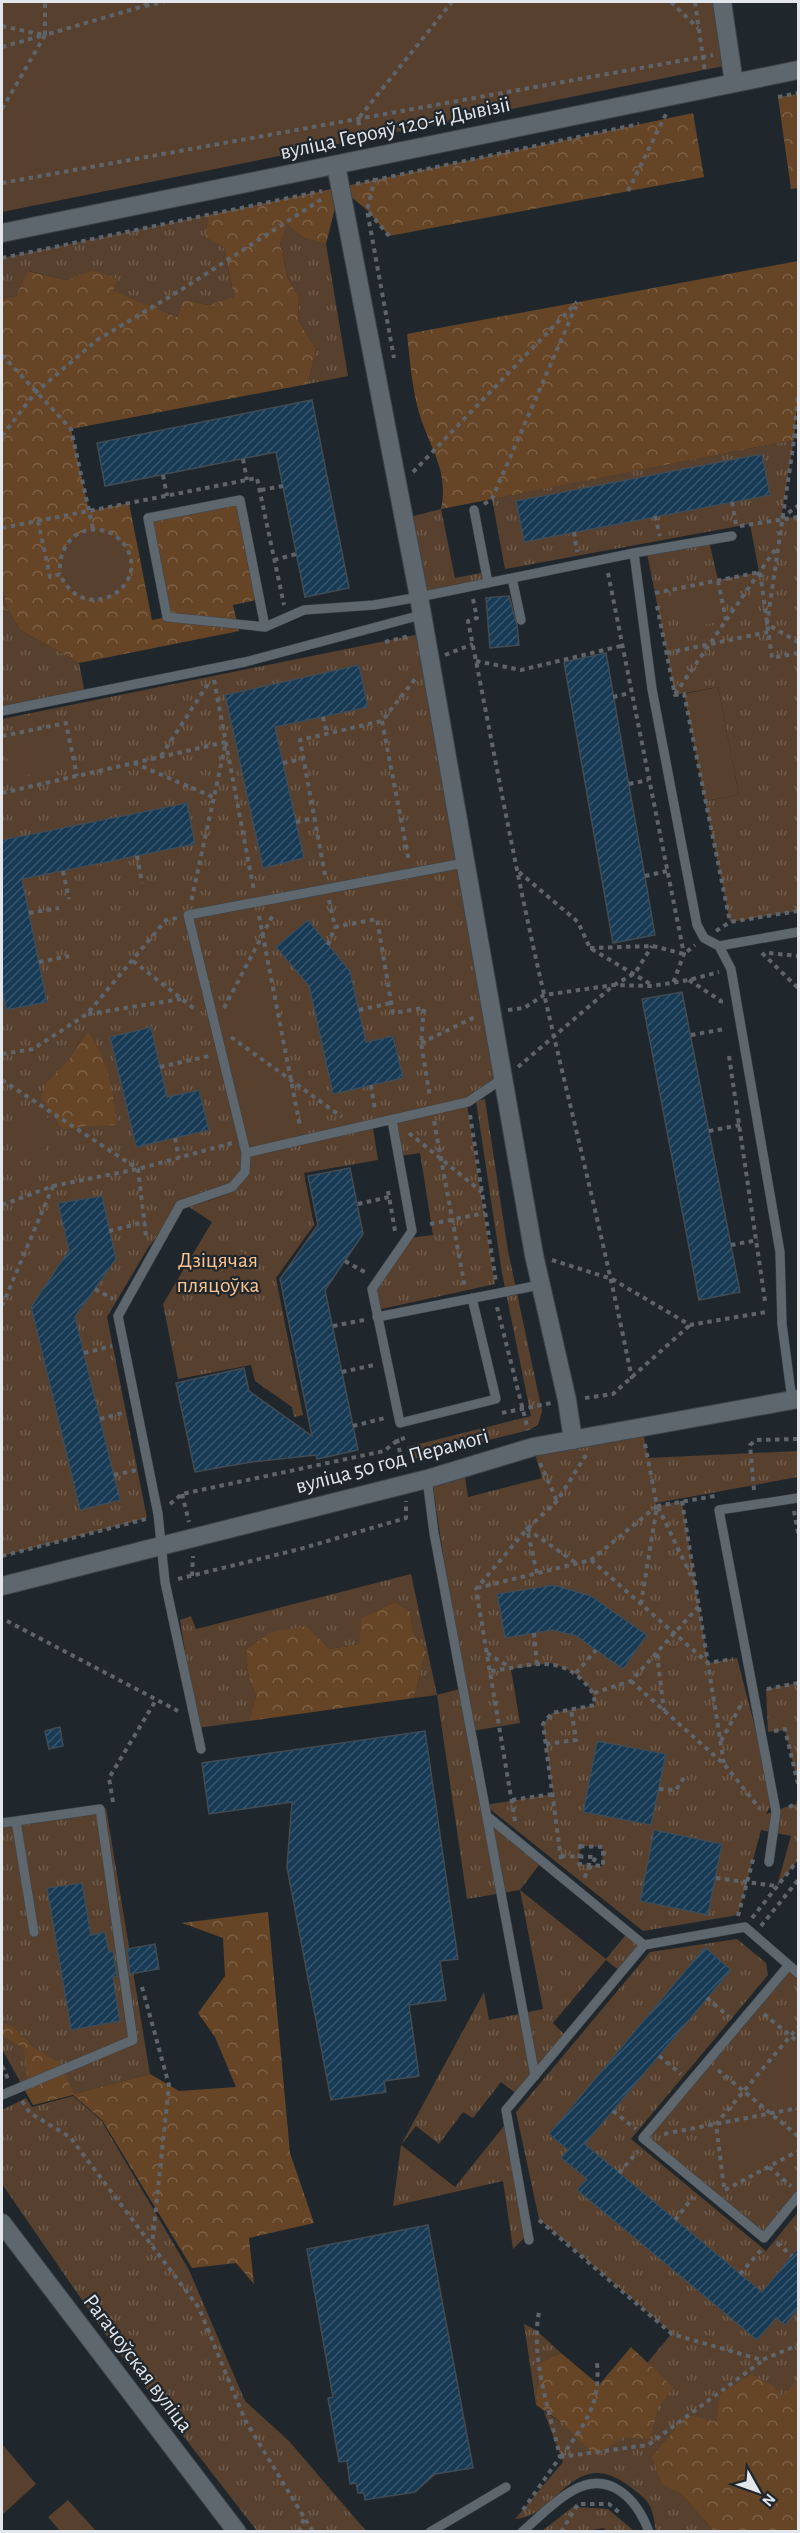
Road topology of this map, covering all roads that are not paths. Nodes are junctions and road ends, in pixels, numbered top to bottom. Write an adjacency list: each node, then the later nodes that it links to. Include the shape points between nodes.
1 (722, 2): 3 (street)
2 (798, 70): 3 (street, вуліца Герояў 120-й Дывізіі)
3 (734, 84): 4 (street, вуліца Герояў 120-й Дывізіі)
4 (336, 165): 5 (street, вуліца Герояў 120-й Дывізіі); 11 (street)
5 (2, 233)
6 (474, 510): 10 (lane)
7 (732, 536): 8 (lane)
8 (634, 553): 9 (lane); 17 (lane, via 652,689 697,924 704,938)
9 (512, 578): 10 (lane); 12 (lane)
10 (488, 583): 11 (lane)
11 (420, 606): 13 (lane, via 304,610); 14 (lane, via 245,662); 15 (street)
12 (521, 620)
13 (265, 627): 13 (lane, via 240,500 148,518 167,617)
14 (2, 711)
15 (464, 862): 18 (street); 20 (lane, via 188,915)
16 (798, 932): 17 (lane)
17 (719, 946): 24 (lane, via 731,969 780,1252 782,1324)
18 (502, 1079): 19 (lane, via 468,1102); 21 (street)
19 (392, 1120): 20 (lane); 23 (lane, via 412,1231 372,1289)
20 (246, 1153): 28 (lane, via 245,1172 232,1187 180,1206 118,1316)
21 (540, 1285): 22 (lane); 25 (street)
22 (469, 1295): 23 (lane); 23 (lane, via 496,1399 400,1423)
23 (373, 1318)
24 (795, 1400): 25 (street, вуліца 50 год Перамогі)
25 (573, 1440): 26 (street, вуліца 50 год Перамогі, via 533,1447)
26 (427, 1479): 28 (street, вуліца 50 год Перамогі); 31 (lane)
27 (798, 1498): 34 (lane, via 719,1510 776,1812)
28 (163, 1548): 29 (street, вуліца 50 год Перамогі); 30 (lane, via 165,1582)
29 (2, 1587)
30 (201, 1749)
31 (487, 1816): 36 (lane); 39 (lane)
32 (16, 1821): 33 (lane); 35 (lane); 40 (lane, via 100,1809 133,2040)
33 (2, 1823)
34 (769, 1862)
35 (34, 1932)
36 (644, 1945): 37 (lane, via 745,1927); 39 (lane)
37 (789, 1965): 38 (lane); 41 (lane, via 641,2138 764,2238)
38 (798, 1973)
39 (535, 2076): 43 (lane, via 506,2110)
40 (2, 2095)
41 (798, 2194)
42 (2, 2223): 45 (street, Рагачоўская вуліца)
43 (529, 2240)
44 (506, 2487): 46 (lane)
45 (237, 2532)
46 (430, 2532)
47 (522, 2532): 48 (lane, via 572,2491 596,2484 620,2490 634,2500)
48 (649, 2532)

